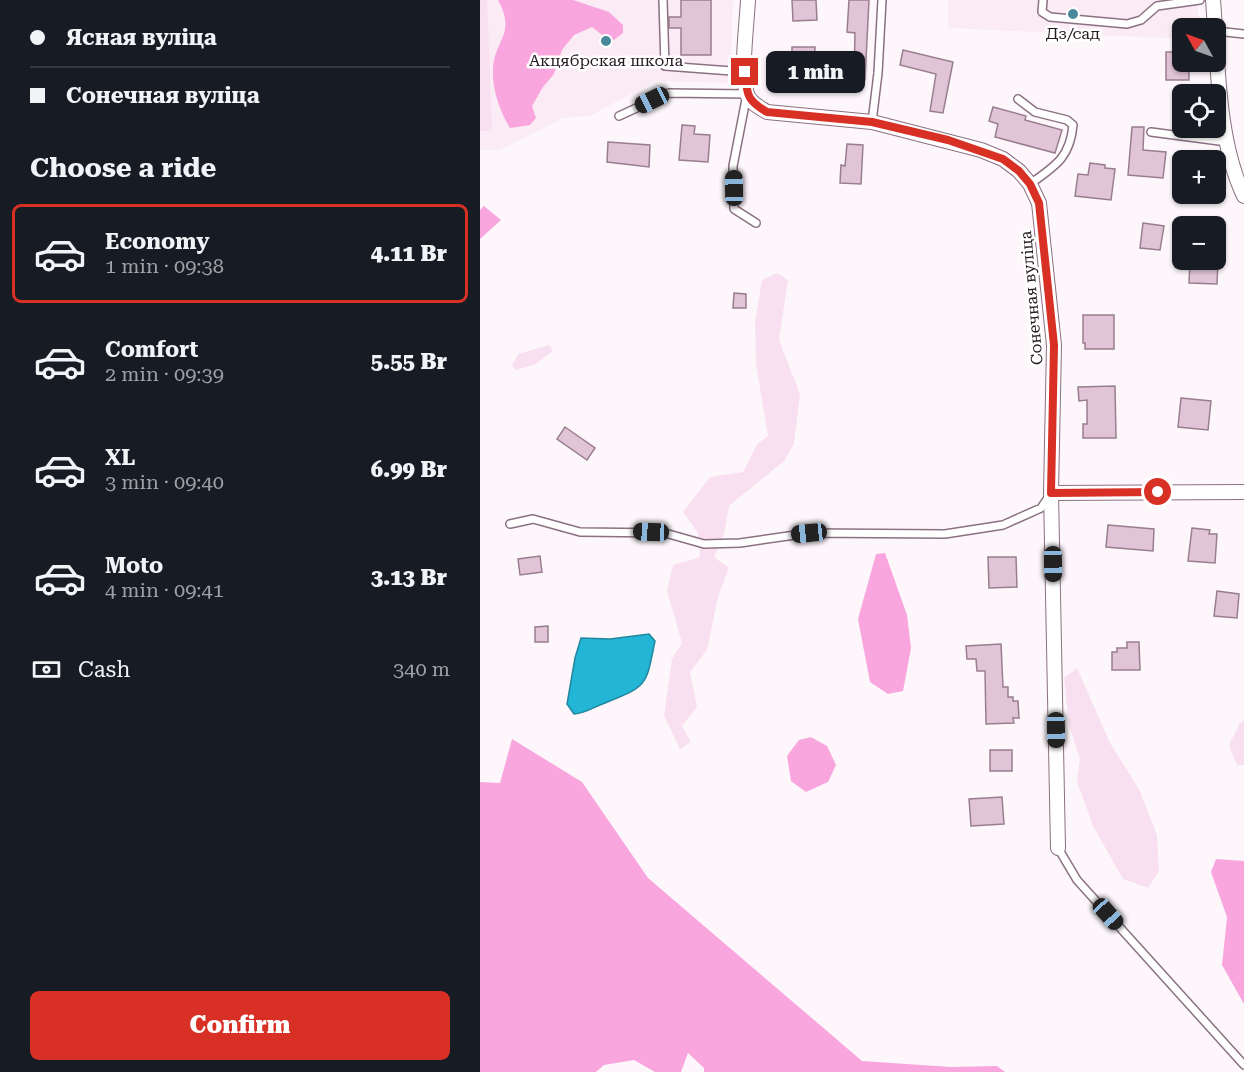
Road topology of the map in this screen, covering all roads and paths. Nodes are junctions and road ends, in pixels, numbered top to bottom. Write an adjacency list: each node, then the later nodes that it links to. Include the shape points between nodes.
1 (663, 0): 10 (lane, via 665,66)
2 (748, 0): 10 (street)
3 (882, 0): 15 (lane)
4 (1043, 0): 5 (lane, via 1042,12 1050,17 1127,24 1141,20 1157,6)
5 (1200, 0)
6 (1213, 0): 7 (street)
7 (1215, 18)
8 (1226, 32): 9 (lane)
9 (1244, 34)
10 (745, 72): 12 (street)
11 (1218, 72): 17 (street)
12 (747, 94): 14 (lane, via 669,93); 15 (street, Сонечная вуліца, via 753,105 767,112); 20 (lane, via 733,166 734,209)
13 (1018, 99): 18 (lane, via 1035,112 1073,124 1060,163)
14 (619, 116)
15 (872, 122): 18 (street, Сонечная вуліца, via 981,150 1003,159)
16 (1151, 132): 17 (lane)
17 (1227, 142): 19 (street)
18 (1030, 184): 22 (street, Сонечная вуліца, via 1039,203 1054,345)
19 (1244, 196)
20 (756, 223)
21 (1244, 492): 22 (street)
22 (1051, 493): 23 (lane, via 1041,508 1003,525 945,534 809,533 704,544 665,533 580,532 533,519); 24 (street, Сонечная вуліца)
23 (510, 524)
24 (1058, 848): 25 (lane, via 1077,880)
25 (1244, 1065)

